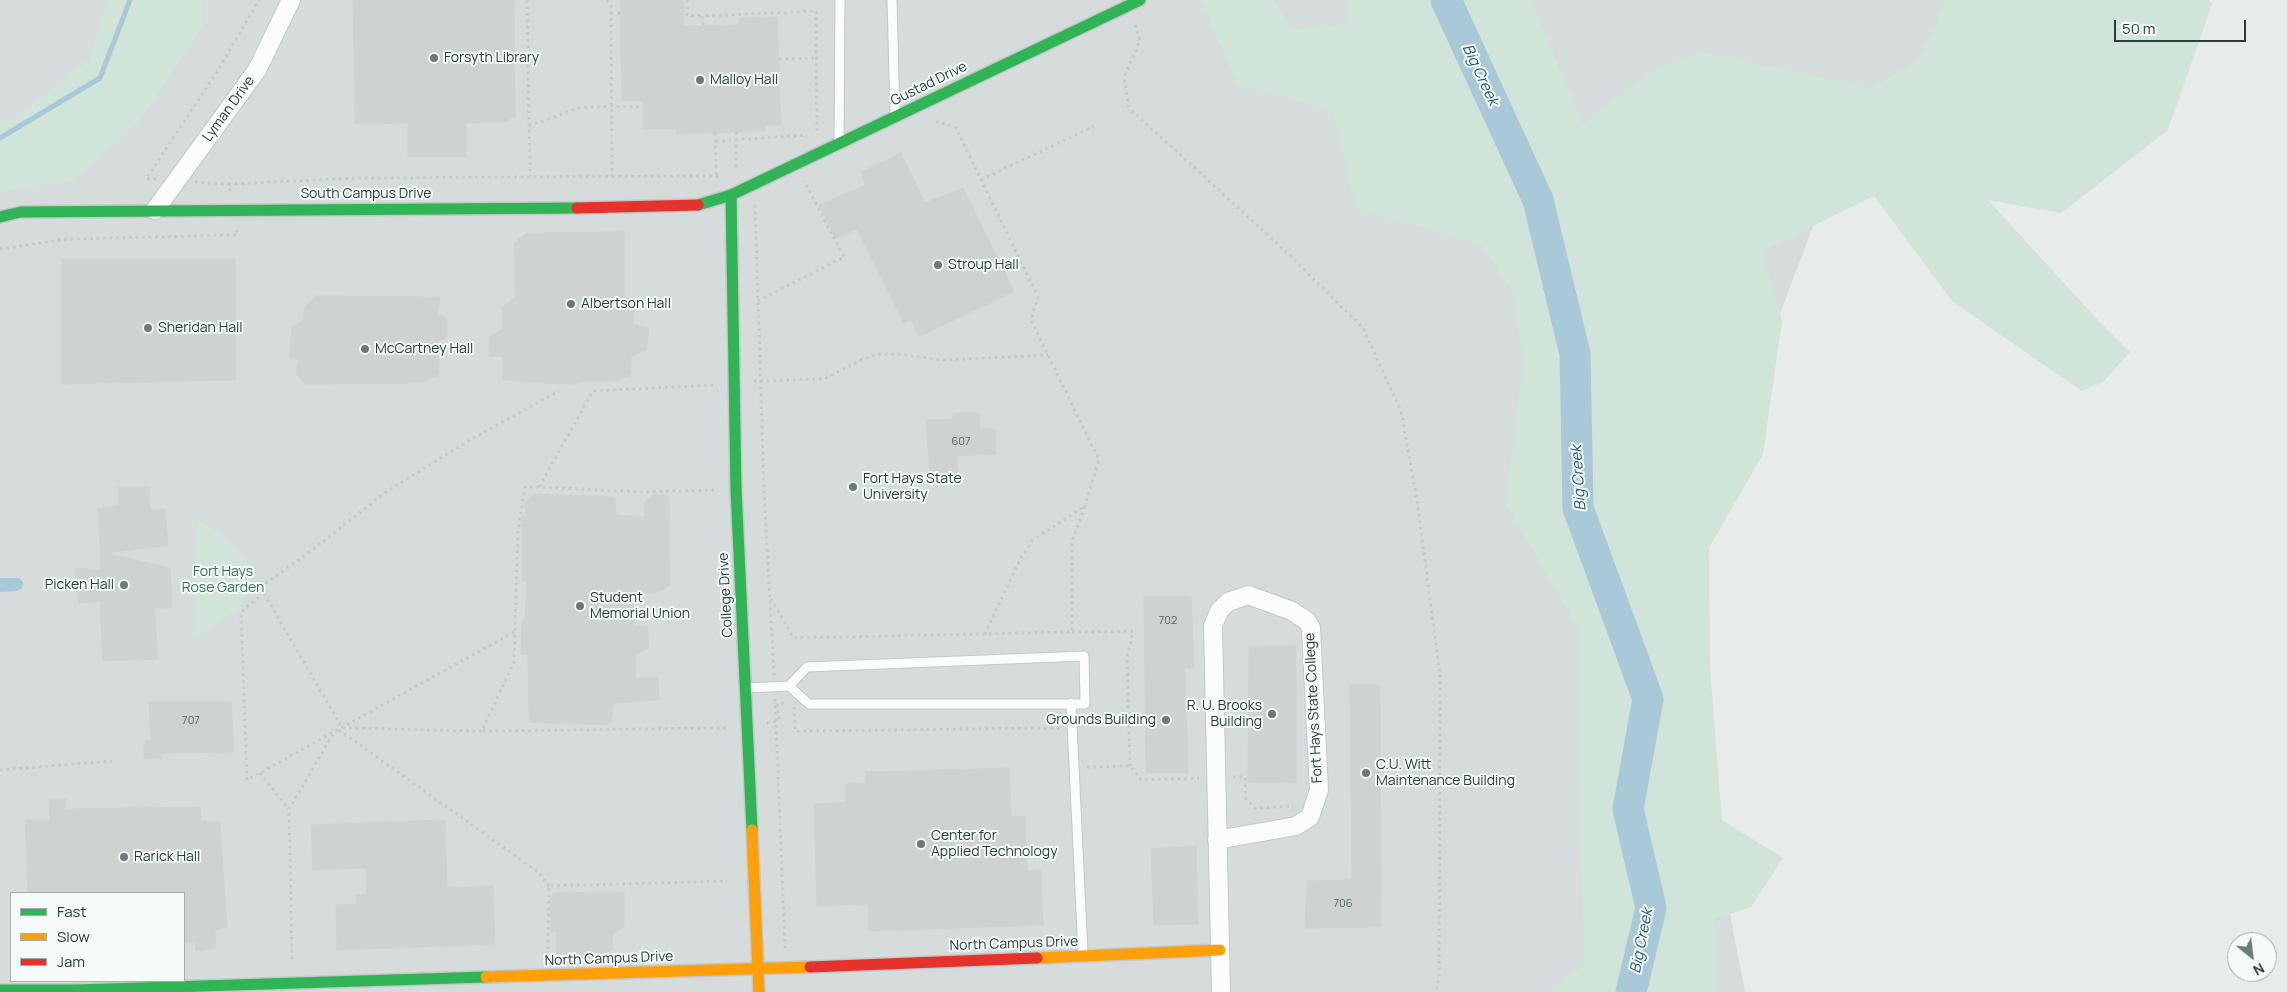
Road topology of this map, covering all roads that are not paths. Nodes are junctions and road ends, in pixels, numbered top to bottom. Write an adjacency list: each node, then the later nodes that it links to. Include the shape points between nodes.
1 (291, 0): 8 (street, Lyman Drive, via 258,70)
2 (840, 0): 6 (lane)
3 (892, 0): 5 (lane)
4 (1140, 0): 5 (street, Gustad Drive)
5 (895, 117): 6 (street, Gustad Drive)
6 (839, 144): 7 (street, Gustad Drive)
7 (731, 195): 8 (street, South Campus Drive, via 686,207); 11 (street, College Drive, via 736,489)
8 (154, 210): 9 (street, South Campus Drive, via 21,212)
9 (0, 217)
10 (789, 686): 11 (lane); 12 (lane, via 809,704); 12 (lane, via 807,667 1084,656 1085,704)
11 (745, 688): 16 (street, College Drive)
12 (1071, 703): 15 (lane)
13 (1218, 840): 13 (street, Fort Hays State College, via 1296,826 1310,817 1319,790 1311,628 1307,621 1292,611 1248,595 1228,602 1219,611 1213,626); 14 (street, Fort Hays State College)
14 (1220, 950): 15 (street, North Campus Drive); 19 (street, Fort Hays State College)
15 (1083, 956): 16 (street, North Campus Drive)
16 (758, 970): 17 (street, North Campus Drive); 18 (street, College Drive)
17 (0, 990)
18 (759, 992)
19 (1221, 992)

